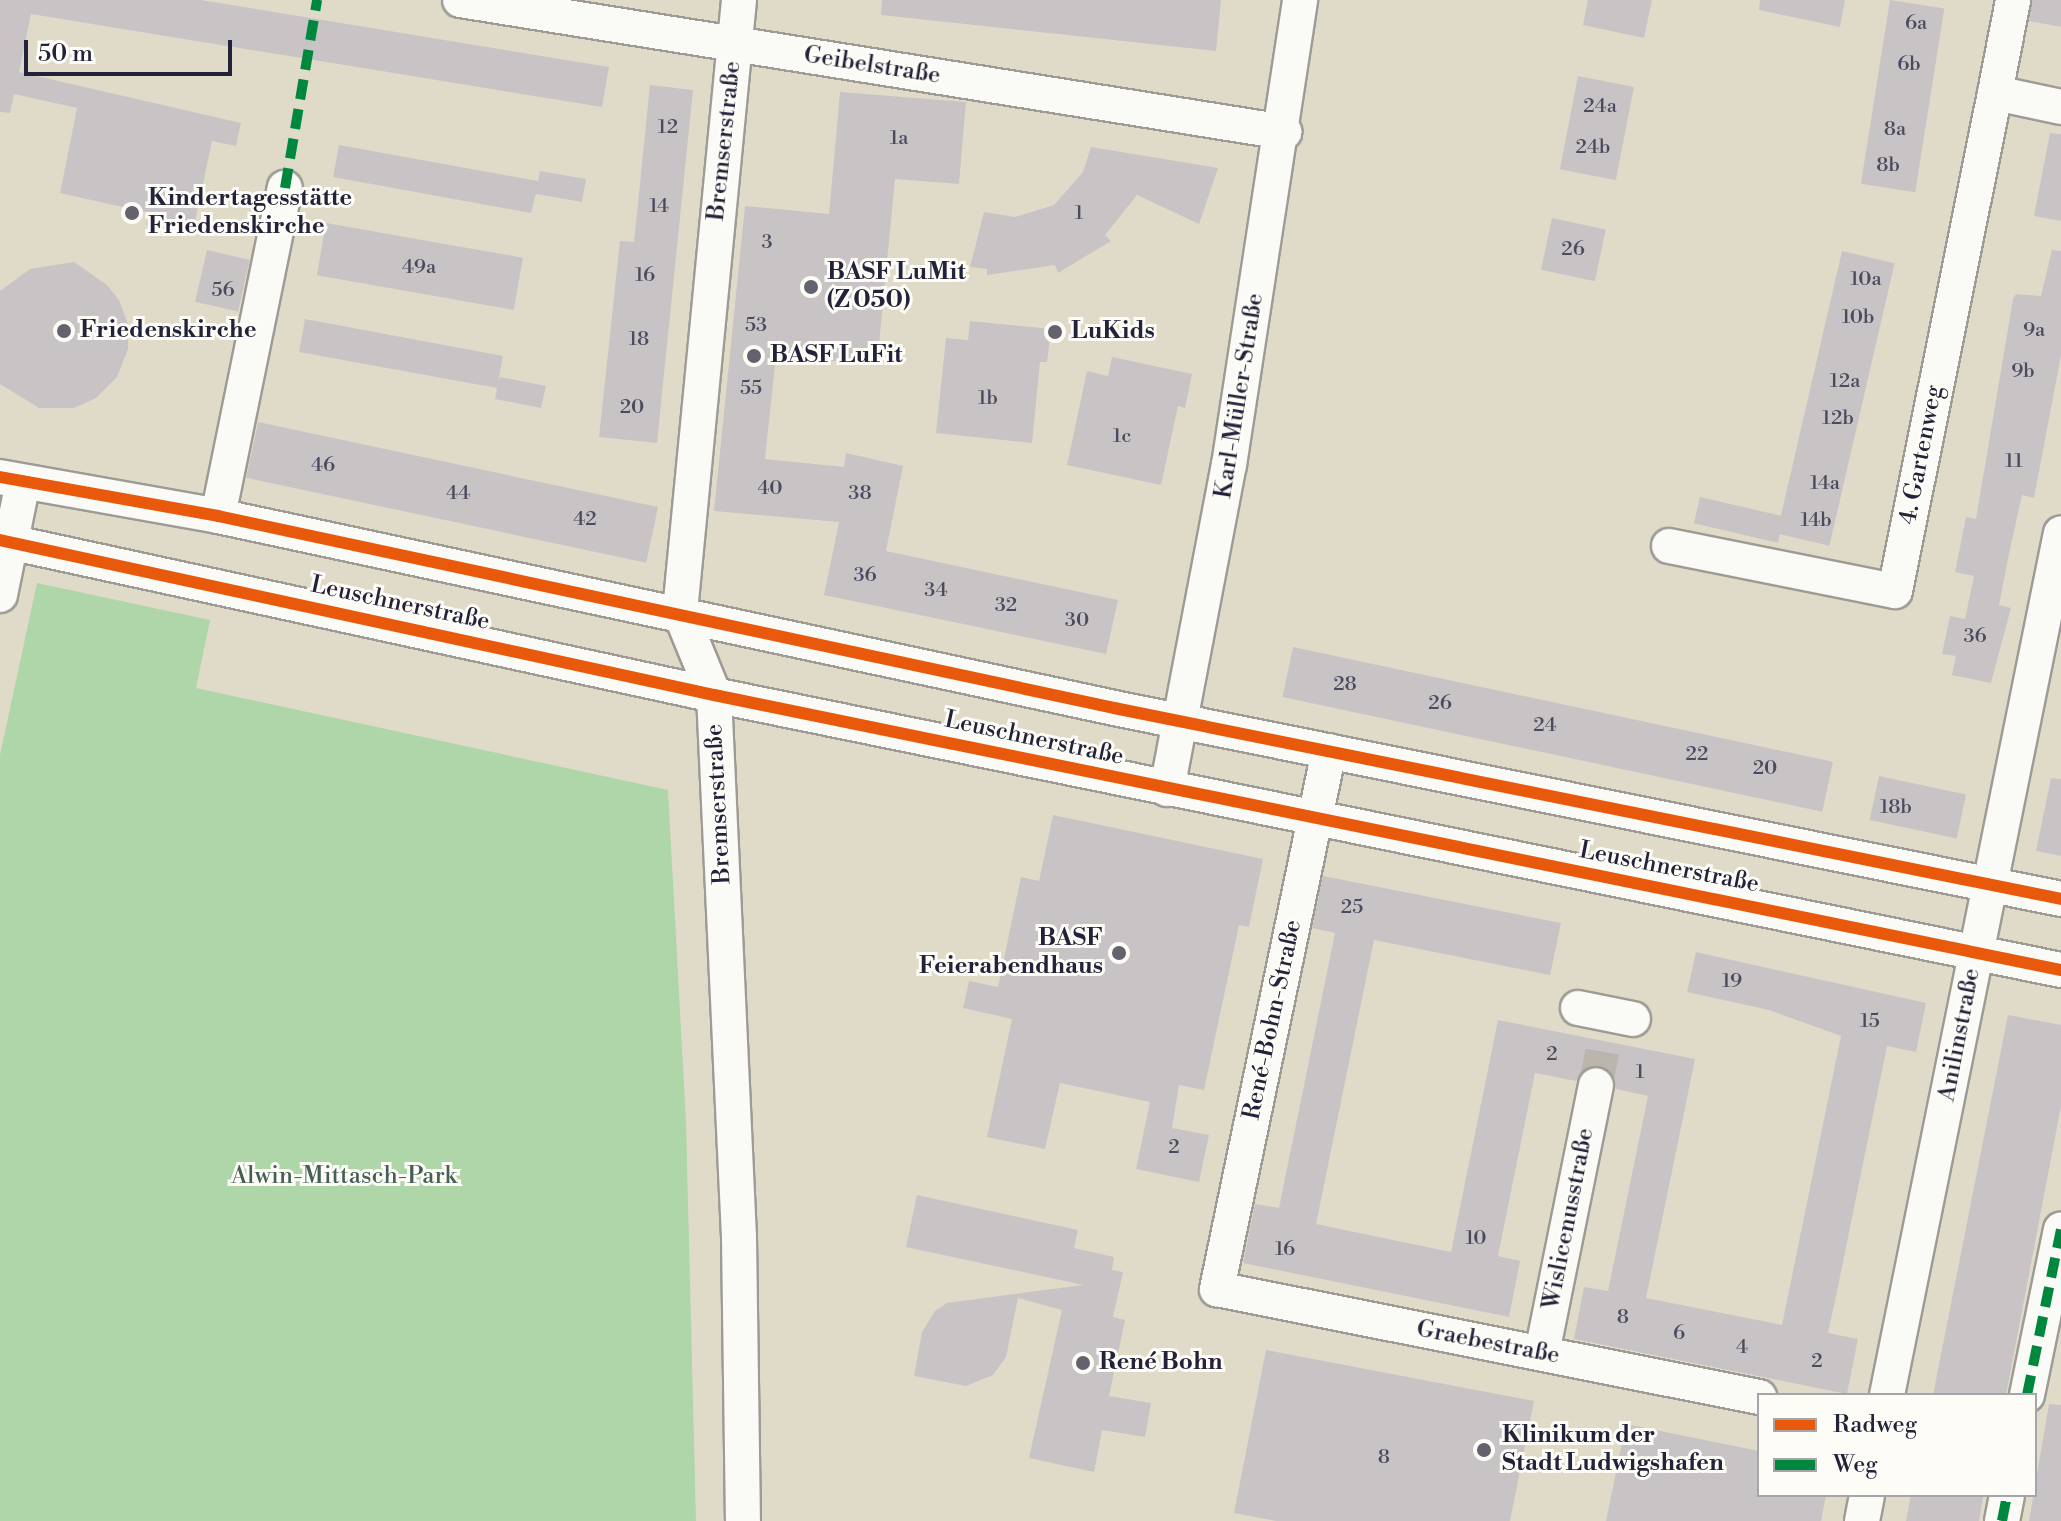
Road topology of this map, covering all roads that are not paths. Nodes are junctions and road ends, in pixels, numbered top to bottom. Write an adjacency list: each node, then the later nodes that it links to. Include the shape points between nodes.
1 (460, 0): 5 (street, Geibelstraße)
2 (739, 0): 5 (street, Bremserstraße)
3 (1300, 0): 8 (street, Karl-Müller-Straße)
4 (2013, 0): 6 (street, 4. Gartenweg)
5 (734, 44): 8 (street, Geibelstraße); 16 (street, Bremserstraße)
6 (1995, 93): 7 (street); 14 (street, 4. Gartenweg, via 1895,591)
7 (2061, 107)
8 (1284, 132): 18 (street, Karl-Müller-Straße)
9 (285, 188): 11 (street)
10 (11, 480): 11 (street, Leuschnerstraße); 13 (street)
11 (218, 516): 16 (street, Leuschnerstraße)
12 (2061, 533): 22 (street, Anilinstraße)
13 (5, 541): 15 (street); 17 (street, Leuschnerstraße)
14 (1669, 546)
15 (0, 595)
16 (680, 612): 17 (street, Bremserstraße); 18 (street, Leuschnerstraße)
17 (714, 695): 20 (street, Leuschnerstraße); 35 (street, Bremserstraße, via 739,1237)
18 (1181, 721): 19 (street, Leuschnerstraße); 20 (street, Karl-Müller-Straße)
19 (1329, 751): 21 (street, René-Bohn-Straße); 22 (street, Leuschnerstraße)
20 (1167, 789): 21 (street, Leuschnerstraße)
21 (1315, 819): 24 (street, Leuschnerstraße); 28 (street, René-Bohn-Straße)
22 (1990, 884): 23 (street, Leuschnerstraße); 24 (street, Anilinstraße)
23 (2061, 899)
24 (1976, 953): 25 (street, Leuschnerstraße); 30 (street, Anilinstraße)
25 (2061, 970)
26 (1596, 1085): 29 (street, Wislicenusstraße)
27 (2061, 1229): 31 (street)
28 (1217, 1289): 29 (street, Graebestraße)
29 (1542, 1353): 32 (street, Graebestraße)
30 (1887, 1393)
31 (2027, 1393)
32 (1757, 1397)
33 (1867, 1497): 36 (street)
34 (2007, 1497): 37 (street)
35 (743, 1521)
36 (1862, 1521)
37 (2002, 1521)

